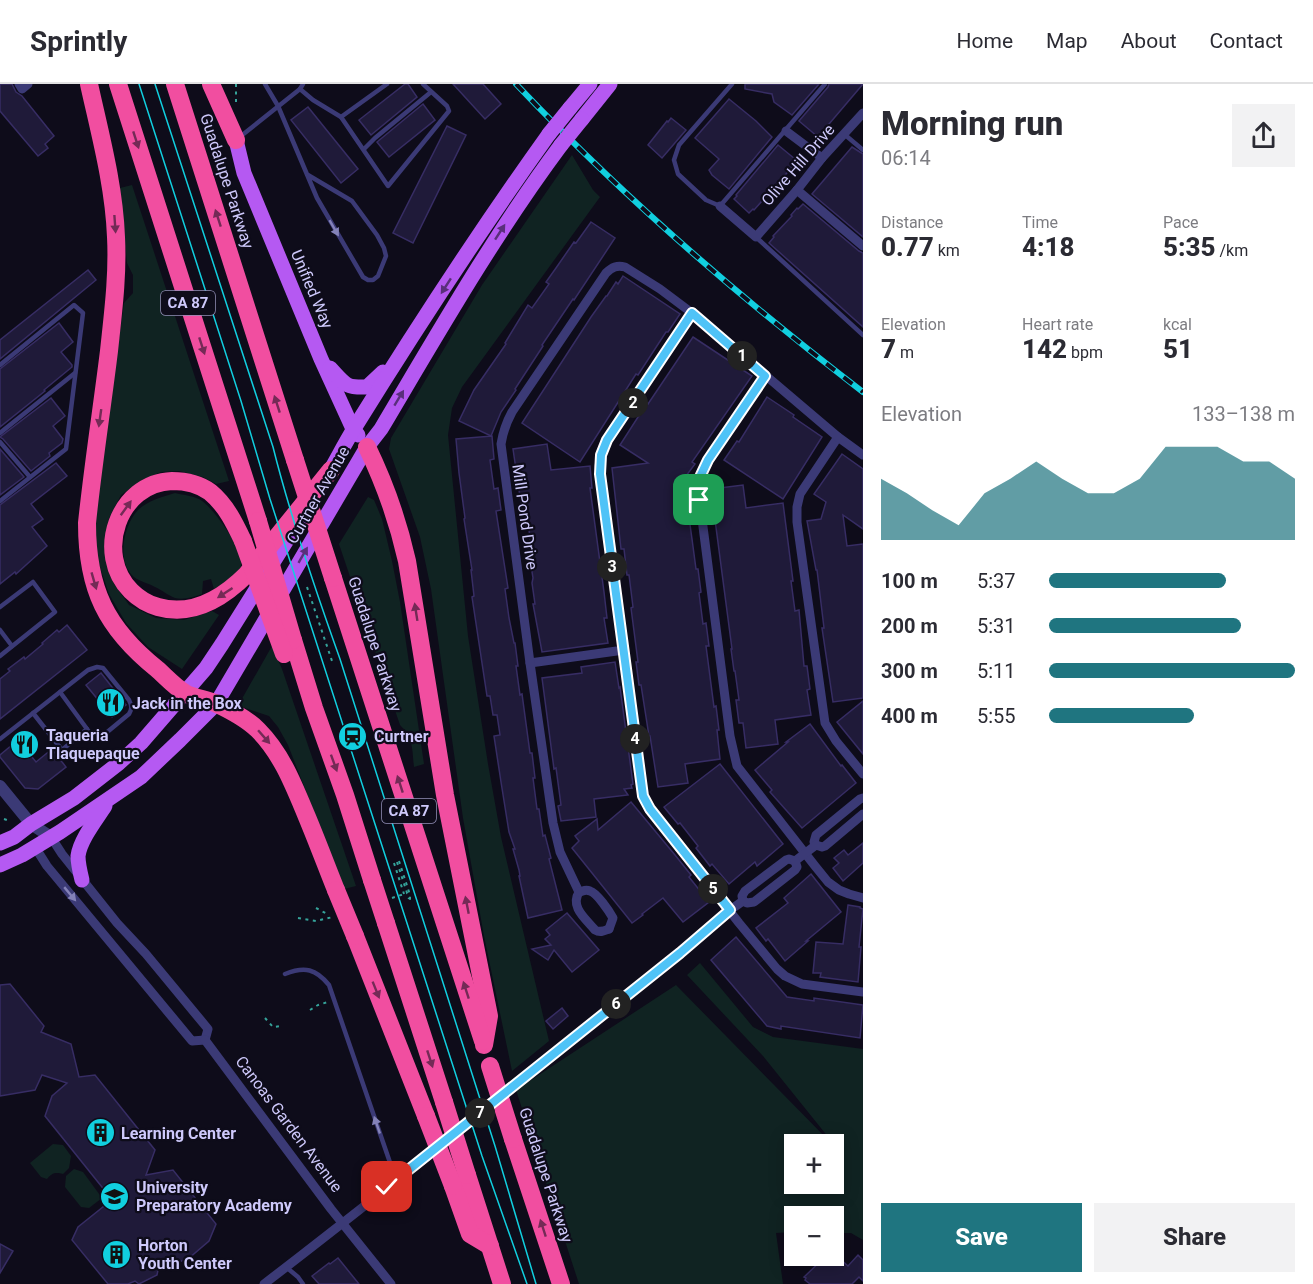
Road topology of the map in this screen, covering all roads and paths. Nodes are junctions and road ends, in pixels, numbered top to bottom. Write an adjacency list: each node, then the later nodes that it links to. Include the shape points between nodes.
1 (19, 84): 2 (street, via 22,88)
2 (28, 84)
3 (89, 84): 57 (highway, one-way to 57, via 106,157 116,254 114,308 87,523 89,564 111,621 139,655)
4 (118, 84): 51 (highway, CA 87, one-way to 51, bridge, via 258,521)
5 (175, 84): 95 (highway, Guadalupe Parkway / CA 87, one-way to 5, bridge)
6 (211, 84): 22 (highway)
7 (265, 84): 17 (lane)
8 (303, 84): 15 (lane)
9 (387, 84): 19 (lane)
10 (423, 84): 16 (lane)
11 (590, 84): 33 (main road, Curtner Avenue, one-way to 33, bridge, via 549,134)
12 (610, 84): 42 (main road, Curtner Avenue, one-way to 12, bridge, via 503,227)
13 (732, 84): 28 (lane, via 679,145 674,160 678,174 705,200)
14 (825, 84): 20 (lane)
15 (300, 90): 17 (lane); 19 (lane)
16 (431, 92): 23 (lane); 23 (lane, via 447,106 448,113 388,186)
17 (278, 106): 22 (lane); 26 (lane)
18 (863, 113): 21 (street, Olive Hill Drive)
19 (341, 117): 23 (lane)
20 (786, 131): 25 (street); 28 (lane)
21 (844, 134): 24 (lane); 25 (street, Olive Hill Drive)
22 (236, 140): 34 (main road, Unified Way, via 244,173)
23 (364, 149)
24 (863, 150)
25 (822, 158): 27 (street, Olive Hill Drive)
26 (308, 175): 26 (lane, one-way to 26, via 363,277 373,280 386,256 377,235 352,201)
27 (797, 190): 29 (street, Olive Hill Drive); 30 (street)
28 (720, 206): 29 (street)
29 (756, 237): 32 (lane)
30 (863, 246)
31 (692, 313): 37 (street, Mill Pond Drive); 52 (street, via 607,440 601,455 600,474); 55 (street, Mill Pond Drive, via 625,267 612,268 507,421 501,444)
32 (863, 335)
33 (400, 356): 34 (main road, via 367,387 346,385); 38 (main road, Curtner Avenue)
34 (321, 359): 38 (main road, Unified Way)
35 (0, 364): 36 (lane, via 74,305 83,313)
36 (76, 372): 39 (lane); 45 (lane, via 66,449)
37 (765, 376): 40 (street, Mill Pond Drive); 74 (street, via 708,460 698,488 736,766)
38 (353, 429): 42 (main road, Unified Way); 44 (main road, Curtner Avenue)
39 (0, 434)
40 (838, 437): 43 (street, Mill Pond Drive); 62 (street, via 800,494 797,522 825,723)
41 (0, 442): 45 (lane)
42 (367, 447): 58 (main road, Curtner Avenue, one-way to 42); 95 (highway, one-way to 42, via 489,1016 441,774 407,561 387,493)
43 (863, 455)
44 (331, 470): 51 (highway, one-way to 51, bridge, via 248,574 220,597 187,609 153,606 125,585 113,558 114,531 126,506 150,486 181,481 210,492 228,513 243,542); 57 (main road, Curtner Avenue, via 222,644)
45 (30, 477): 46 (lane)
46 (0, 501)
47 (307, 587): 54 (path)
48 (0, 607): 50 (lane, via 33,582 55,612)
49 (0, 630): 50 (lane)
50 (12, 646): 53 (lane)
51 (289, 647): 97 (highway, CA 87, one-way to 97, bridge, via 345,795 444,1102)
52 (624, 650): 55 (street); 84 (street, via 643,796)
53 (0, 656)
54 (332, 661)
55 (530, 663): 79 (street, Mill Pond Drive, via 553,823 560,852)
56 (60, 692): 59 (lane); 60 (lane); 60 (lane, via 97,667 106,670 129,700 129,714 100,738 93,737)
57 (185, 693): 58 (highway); 69 (main road, Curtner Avenue, via 119,764)
58 (216, 704): 65 (main road, Curtner Avenue, via 141,777); 97 (highway, one-way to 97, bridge, via 257,728 287,770 426,1116)
59 (33, 713): 60 (lane, via 62,750); 61 (lane)
60 (87, 729)
61 (0, 739)
62 (863, 774)
63 (0, 786): 69 (street, Canoas Garden Avenue)
64 (863, 798): 72 (street, via 816,835)
65 (109, 800): 70 (main road, Curtner Avenue); 78 (main road, via 78,856)
66 (863, 814): 72 (street, via 825,846)
67 (6, 819): 68 (path)
68 (8, 825)
69 (31, 825): 70 (street, Canoas Garden Avenue); 71 (main road, Curtner Avenue); 73 (street, Canoas Garden Avenue)
70 (51, 837): 73 (main road, Curtner Avenue); 78 (street, Canoas Garden Avenue)
71 (0, 843)
72 (816, 845): 74 (street)
73 (35, 848): 77 (main road, Curtner Avenue); 94 (street, Canoas Garden Avenue, one-way to 94, via 192,1041)
74 (805, 854): 75 (street); 81 (street, via 828,882)
75 (795, 861): 82 (street, via 786,860 745,891); 82 (street, via 797,867 754,902)
76 (397, 862): 76 (path, via 410,901 404,876); 80 (path)
77 (0, 865)
78 (82, 880): 94 (street, Canoas Garden Avenue, via 208,1029)
79 (579, 892): 86 (street, Mill Pond Drive, via 594,893 611,913); 86 (street, Mill Pond Drive, via 576,907 595,930)
80 (404, 894)
81 (863, 898)
82 (743, 901): 84 (street)
83 (316, 908): 85 (path)
84 (730, 910): 89 (street, via 777,969 792,981); 96 (street)
85 (334, 917)
86 (609, 929): 87 (street, Mill Pond Drive)
87 (617, 938)
88 (285, 974): 96 (lane, one-way to 88, via 329,985 315,972 296,970)
89 (863, 992)
90 (328, 1002): 91 (path)
91 (309, 1010)
92 (265, 1018): 93 (path, via 273,1027)
93 (281, 1026)
94 (205, 1040): 98 (street, Canoas Garden Avenue)
95 (484, 1045): 104 (highway, Guadalupe Parkway / CA 87, one-way to 95, bridge)
96 (396, 1180): 98 (street)
97 (460, 1180): 103 (highway, CA 87, via 490,1246)
98 (343, 1224): 99 (street); 102 (street, Canoas Garden Avenue)
99 (286, 1267): 100 (street); 101 (lane)
100 (264, 1284)
101 (303, 1284)
102 (391, 1284)
103 (502, 1284)
104 (561, 1284)

